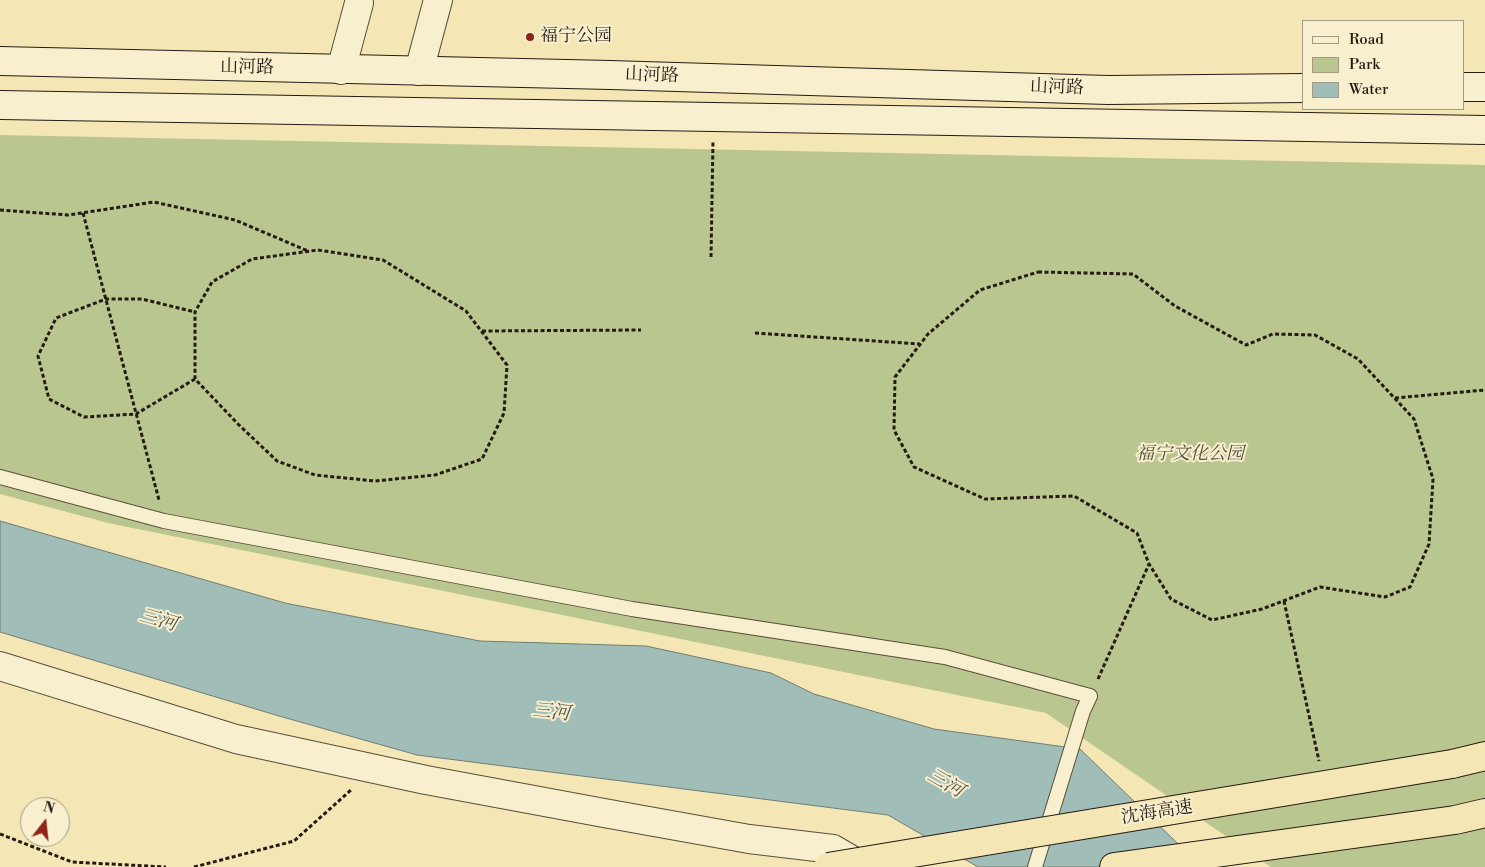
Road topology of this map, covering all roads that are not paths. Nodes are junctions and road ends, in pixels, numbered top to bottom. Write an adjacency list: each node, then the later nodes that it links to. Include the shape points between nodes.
1 (438, 0): 7 (main road)
2 (360, 2): 6 (main road)
3 (0, 44): 5 (main road)
4 (0, 61): 5 (main road, 山河路)
5 (36, 62): 6 (main road, 山河路)
6 (342, 70): 7 (main road, 山河路)
7 (419, 71): 10 (main road, 山河路, via 1108,90)
8 (1465, 87): 9 (main road)
9 (1485, 87)
10 (1302, 88)
11 (0, 105): 12 (main road)
12 (1485, 130)
13 (0, 477): 19 (lane, via 164,521 632,609 945,657 1090,696)
14 (0, 666): 18 (main road, via 236,739 426,780 749,839 833,849)
15 (1485, 756): 17 (highway, 沈海高速, bridge)
16 (1485, 813): 20 (highway, via 1455,820)
17 (828, 867)
18 (864, 867)
19 (1034, 867)
20 (1114, 867)

